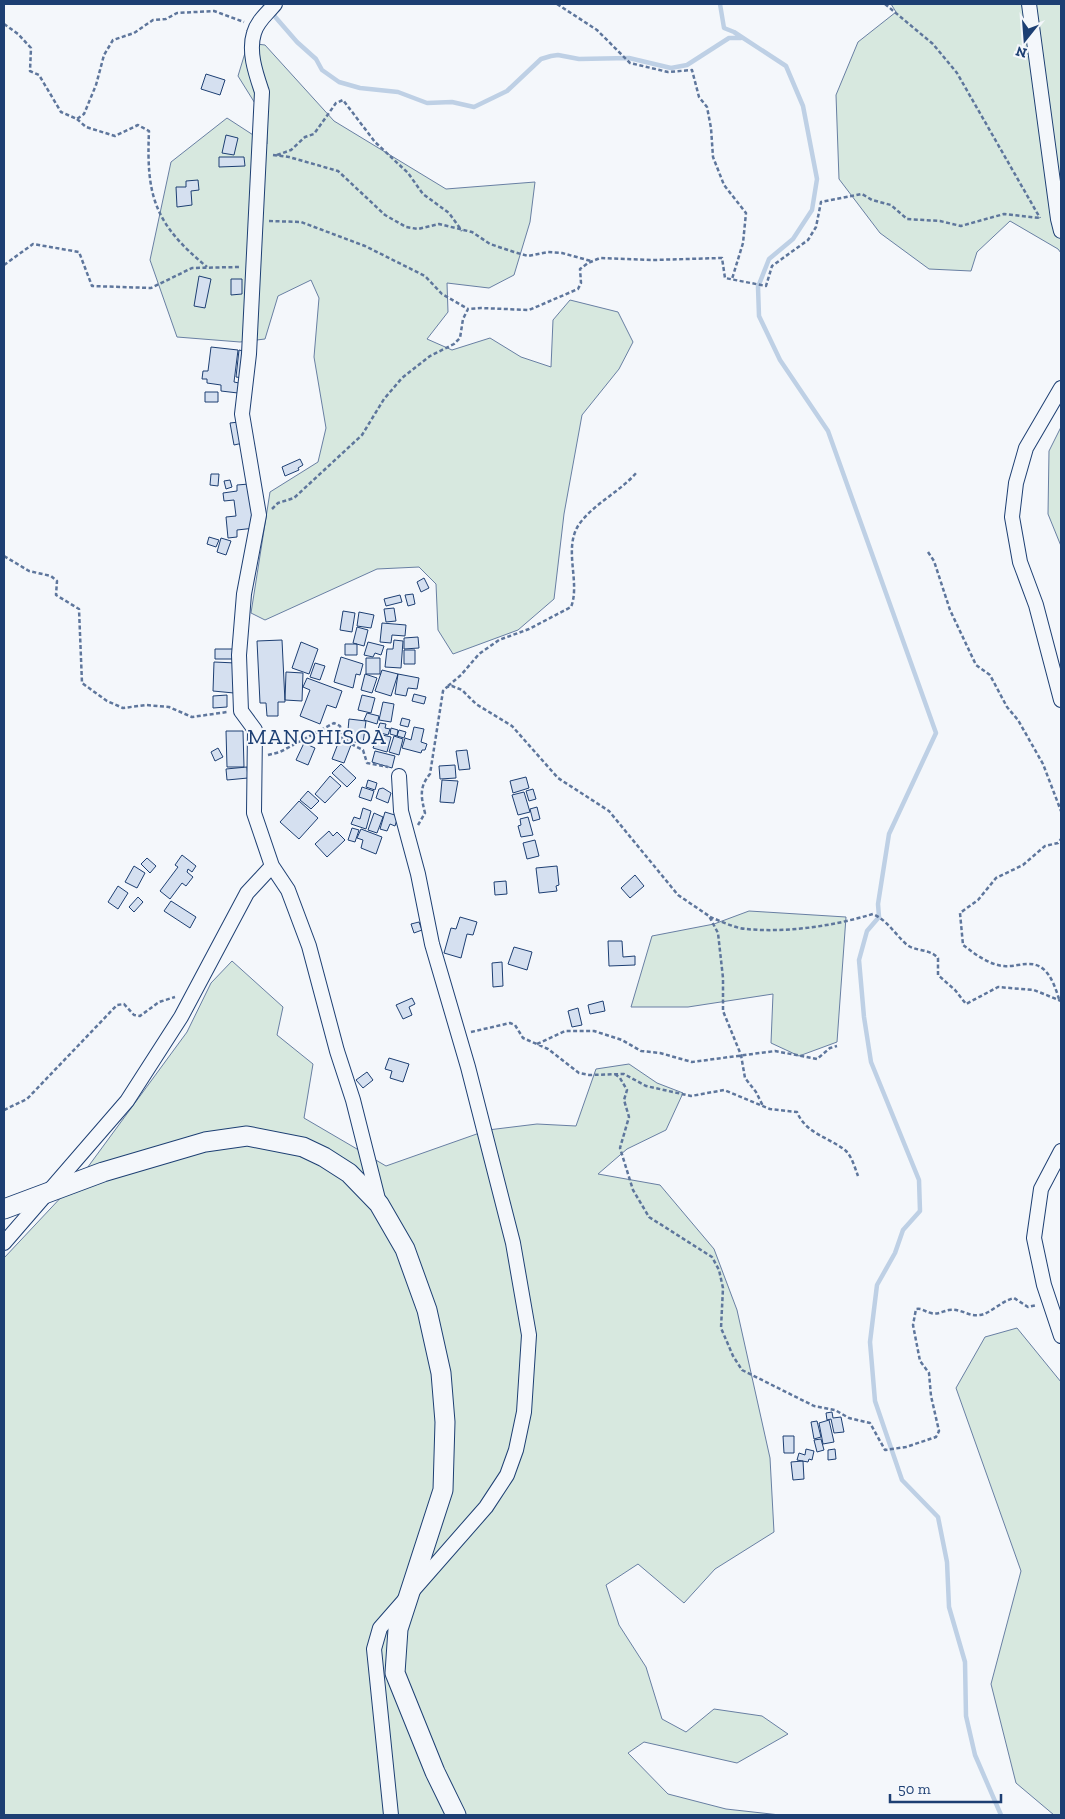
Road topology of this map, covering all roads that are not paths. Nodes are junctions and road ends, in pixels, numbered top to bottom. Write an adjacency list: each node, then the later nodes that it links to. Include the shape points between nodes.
1 (1029, 4): 3 (street)
2 (272, 7): 7 (street, via 254,33 253,65 262,92 250,354 242,414 259,515 244,594 239,656 241,711 255,730 254,813)
3 (1061, 231)
4 (1061, 388): 5 (street, via 1026,448 1016,483 1012,517 1020,562 1036,605)
5 (1061, 700)
6 (399, 776): 14 (street, via 402,811 432,944 460,1036 513,1243 529,1335 524,1412 507,1475 486,1506)
7 (272, 866): 9 (street, via 247,893 181,1017 127,1101); 10 (street, via 288,890 309,946 337,1051 354,1100)
8 (1061, 1151): 13 (street, via 1041,1189 1034,1238)
9 (48, 1192): 10 (street, via 205,1142 247,1136 303,1147 324,1156 349,1173); 11 (street); 12 (street)
10 (379, 1204): 14 (street, via 405,1249 427,1310 441,1372 445,1422 443,1490)
11 (4, 1209)
12 (4, 1243)
13 (1061, 1336)
14 (409, 1592): 15 (street, via 380,1628 374,1649); 16 (street, via 398,1628 395,1673)
15 (391, 1815)
16 (456, 1815)

